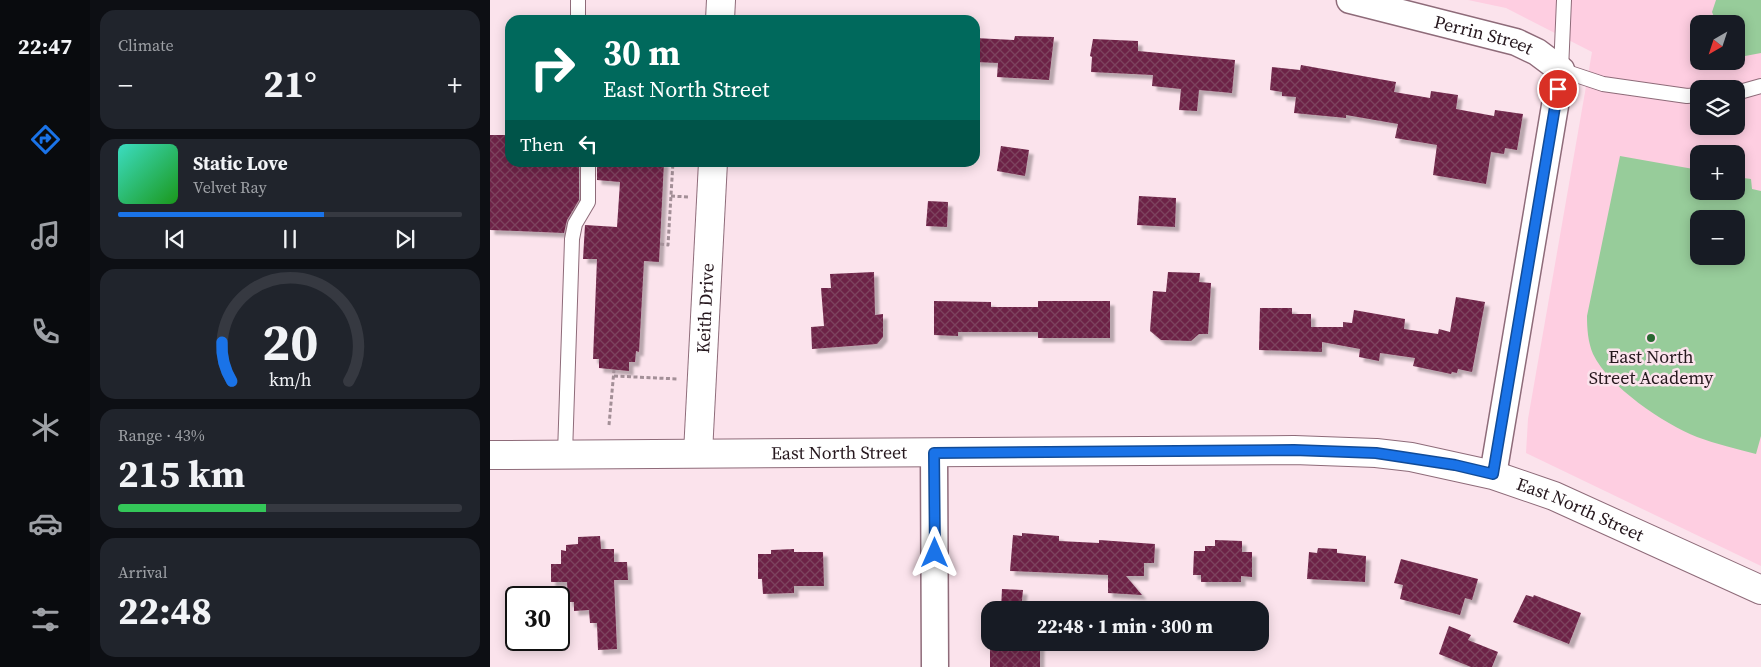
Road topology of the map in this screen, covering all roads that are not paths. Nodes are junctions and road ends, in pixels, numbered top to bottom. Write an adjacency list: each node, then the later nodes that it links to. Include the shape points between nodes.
1 (578, 0): 5 (lane)
2 (721, 0): 6 (main road)
3 (1350, 0): 7 (street, Perrin Street, via 1516,42)
4 (1564, 0): 7 (lane)
5 (578, 15)
6 (720, 15)
7 (1561, 70): 10 (lane, via 1603,84); 17 (street)
8 (1761, 86): 9 (lane)
9 (1745, 90)
10 (1690, 96)
11 (588, 167): 15 (lane, via 588,202 575,224 572,239)
12 (713, 167): 13 (main road, Keith Drive)
13 (698, 453): 14 (main road, East North Street); 15 (main road, East North Street)
14 (934, 453): 17 (main road, East North Street, via 1294,450 1376,453); 19 (street)
15 (566, 454): 16 (main road, East North Street)
16 (490, 455)
17 (1493, 474): 18 (main road, East North Street, via 1554,496)
18 (1761, 590)
19 (935, 667)

